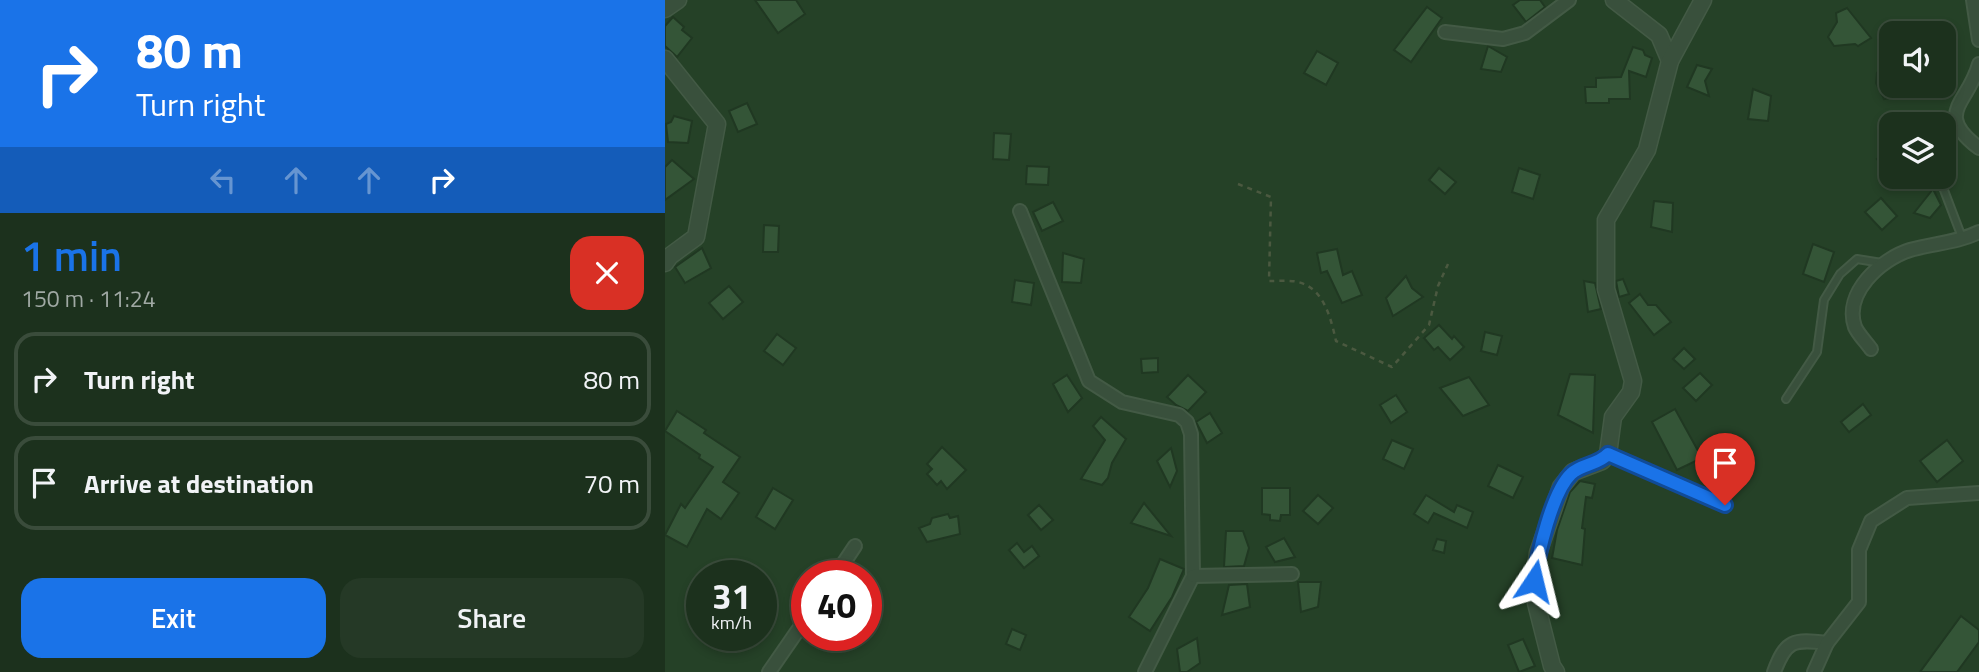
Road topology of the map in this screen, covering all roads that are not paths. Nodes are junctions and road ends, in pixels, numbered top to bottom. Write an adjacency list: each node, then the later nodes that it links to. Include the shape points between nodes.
1 (678, 0): 6 (street)
2 (1569, 0): 7 (street, via 1525,33 1503,39)
3 (1614, 0): 10 (street, via 1659,34)
4 (1703, 0): 10 (street)
5 (1973, 0): 8 (street)
6 (665, 9)
7 (1445, 32)
8 (1979, 40)
9 (665, 59): 17 (street, via 717,124 696,237)
10 (1670, 61): 21 (street, via 1647,150 1607,220 1606,289 1633,380 1631,392 1613,417)
11 (1979, 64): 12 (street, via 1955,111 1955,122)
12 (1979, 148)
13 (1944, 189): 16 (lane)
14 (1020, 211): 27 (street, via 1089,381 1122,402 1179,415 1187,422 1191,434)
15 (1979, 232): 16 (street)
16 (1963, 240): 18 (street, via 1909,250)
17 (665, 263)
18 (1884, 263): 19 (street, via 1863,283 1853,305 1855,327); 20 (lane, via 1857,259 1840,274 1825,300 1817,352)
19 (1871, 349)
20 (1786, 399)
21 (1608, 454): 23 (street); 32 (street, via 1573,472 1561,486 1538,553 1537,603)
22 (1979, 492): 29 (street, via 1907,498 1871,521 1859,550 1859,602)
23 (1725, 505)
24 (855, 546): 25 (street)
25 (846, 560)
26 (1292, 574): 27 (street)
27 (1193, 576): 31 (street)
28 (791, 640): 30 (street)
29 (1827, 643): 33 (street, via 1789,645); 34 (street)
30 (769, 672)
31 (1145, 672)
32 (1556, 672)
33 (1775, 672)
34 (1814, 672)

